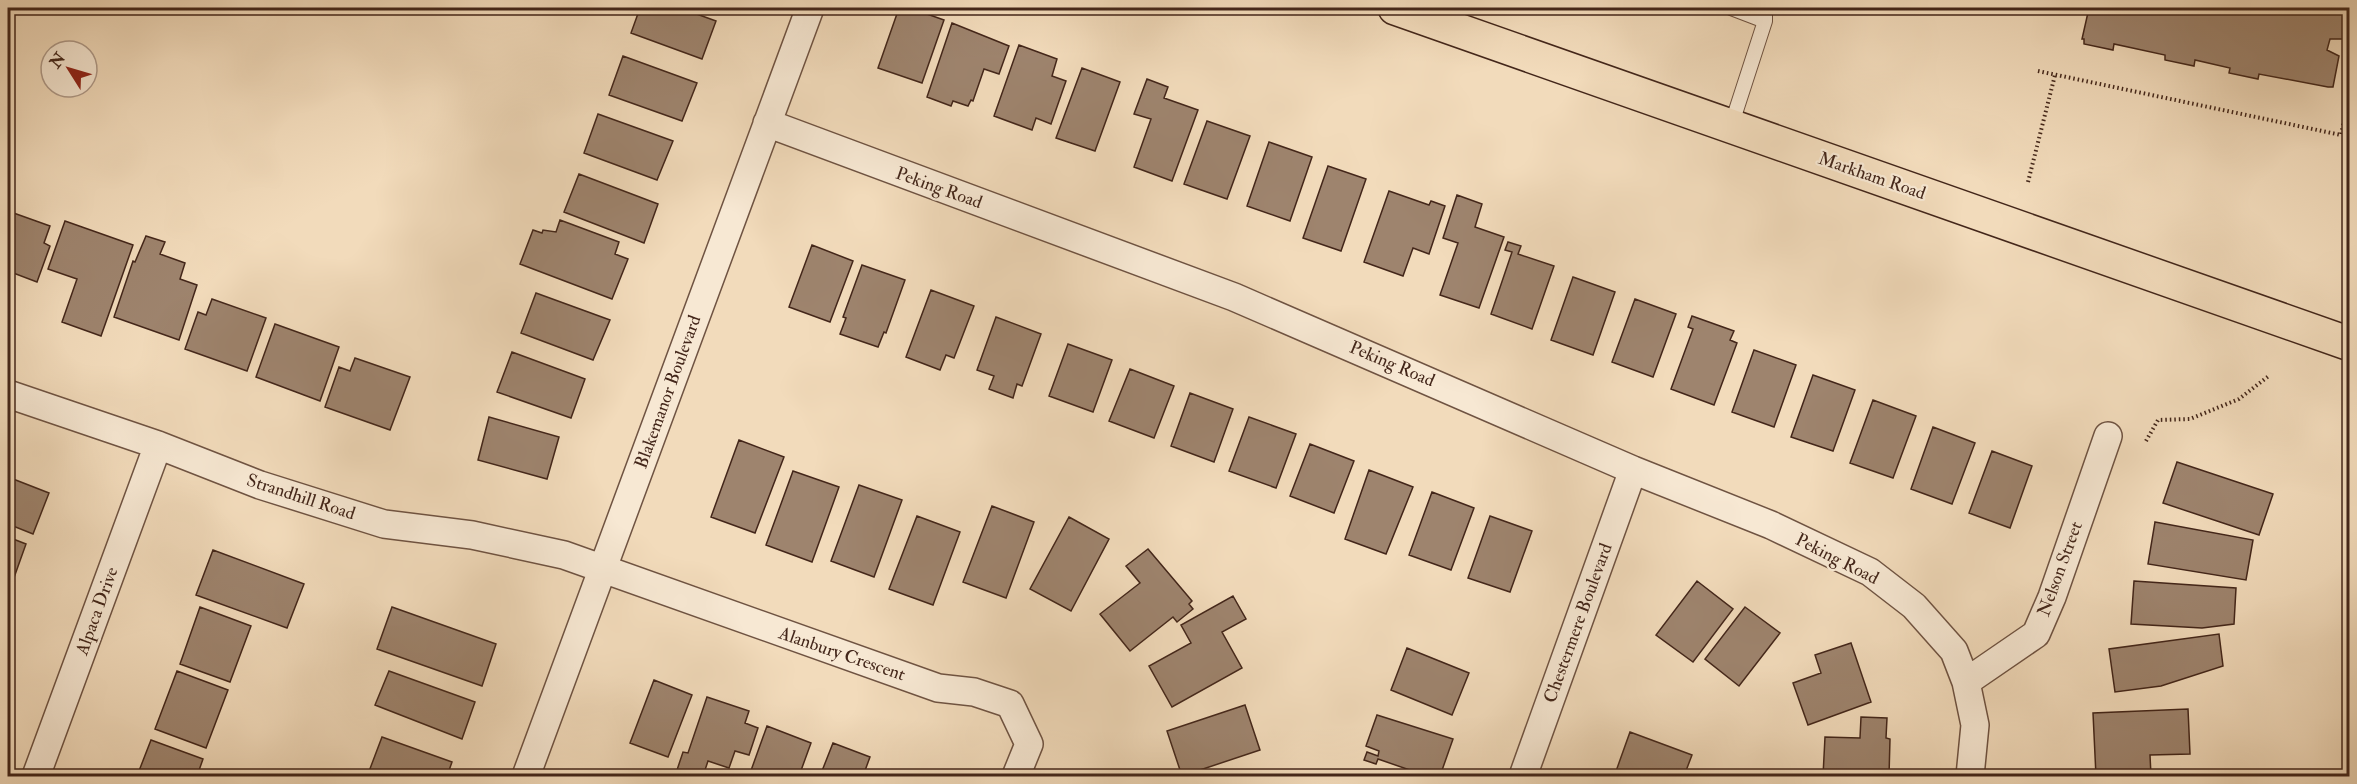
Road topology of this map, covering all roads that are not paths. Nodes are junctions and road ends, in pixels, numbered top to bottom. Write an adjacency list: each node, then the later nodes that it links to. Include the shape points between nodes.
1 (810, 8): 5 (street, Blakemanor Boulevard)
2 (1395, 8): 6 (main road, Markham Road)
3 (1731, 8): 4 (lane)
4 (1765, 14): 6 (lane)
5 (767, 123): 11 (street, Peking Road, via 1234,297); 12 (street, Blakemanor Boulevard)
6 (1731, 127): 7 (main road, Markham Road)
7 (2349, 344)
8 (8, 394): 10 (street, Strandhill Road)
9 (2108, 436): 13 (street, Nelson Street, via 2036,634)
10 (158, 445): 12 (street, Strandhill Road, via 260,484 384,524 472,535); 14 (street, Alpaca Drive)
11 (1634, 470): 13 (street, Peking Road, via 1771,525 1870,572 1914,606 1954,651); 17 (street, Chestermere Boulevard)
12 (603, 567): 15 (street, Blakemanor Boulevard); 16 (street, Alanbury Crescent, via 938,688 974,692 1010,704 1029,744)
13 (1966, 682): 18 (street, via 1975,725)
14 (36, 777)
15 (526, 777)
16 (1016, 777)
17 (1523, 777)
18 (1970, 777)

